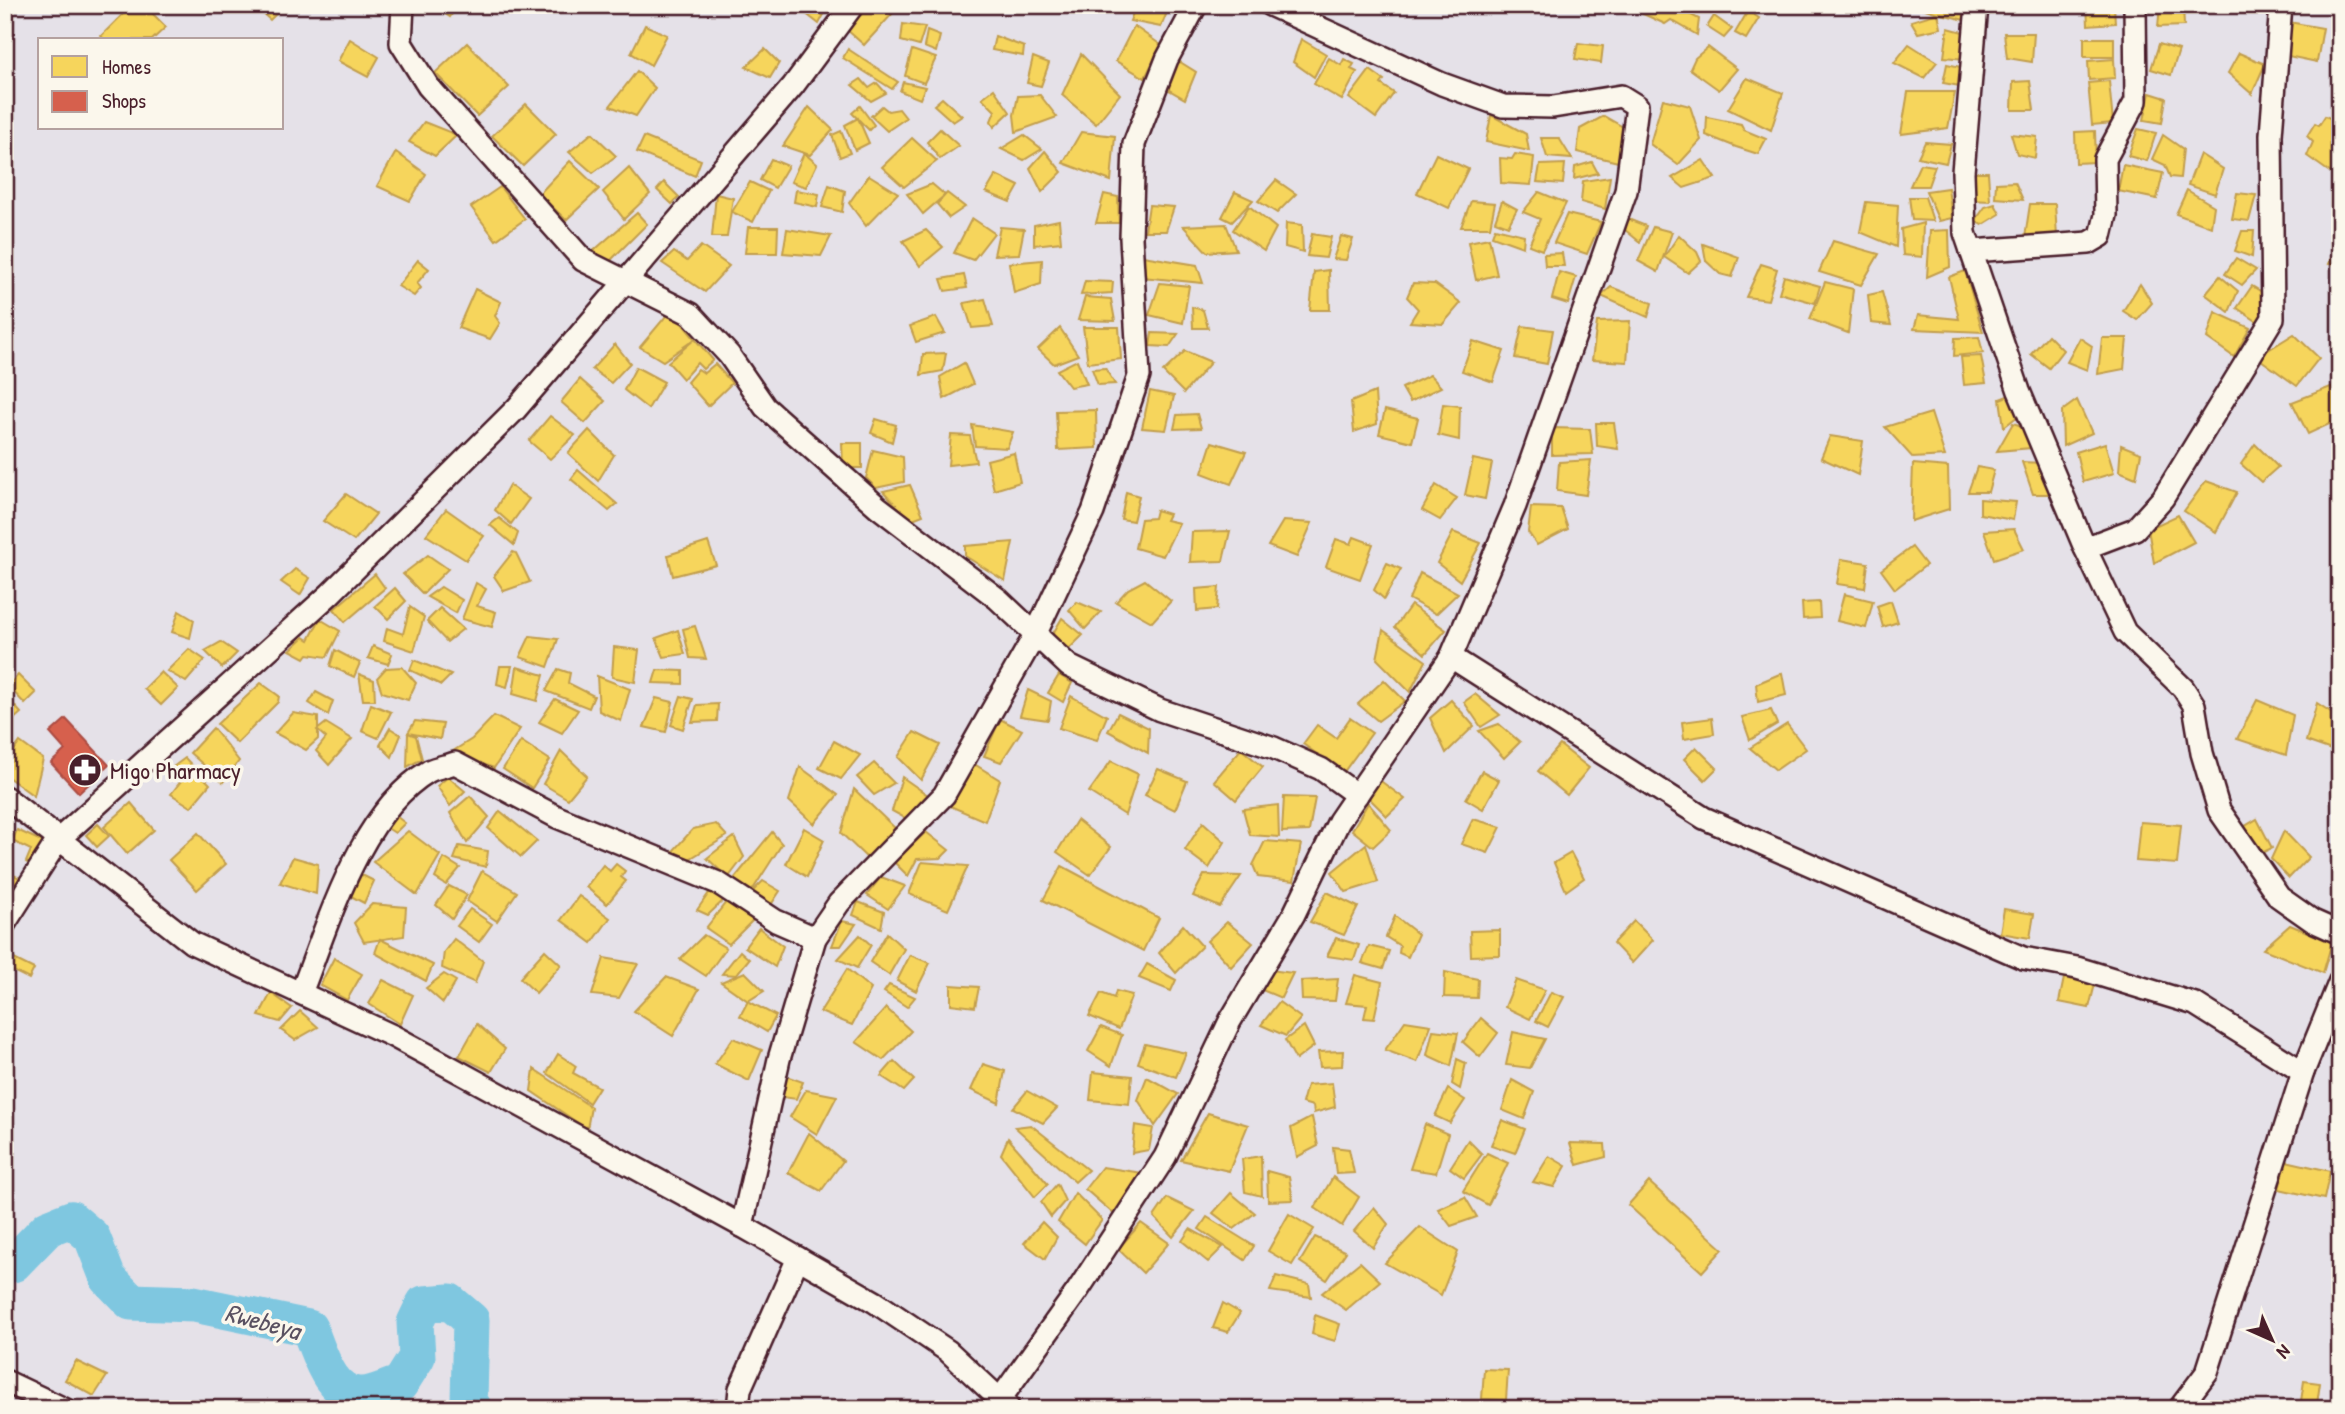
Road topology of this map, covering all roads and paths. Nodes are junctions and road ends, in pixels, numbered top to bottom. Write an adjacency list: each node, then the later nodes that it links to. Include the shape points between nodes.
1 (403, 5): 9 (street, via 401,43 428,86 583,260)
2 (853, 5): 9 (street, via 793,86)
3 (1196, 5): 11 (street, via 1167,59 1134,144 1131,238 1139,376 1093,512)
4 (1270, 5): 12 (street, via 1442,85 1503,106 1552,107 1620,96 1637,106 1626,191 1515,506)
5 (1976, 5): 8 (street, via 1963,172 1965,233)
6 (2135, 5): 8 (street, via 2136,101 2105,159 2106,215 2101,236 2089,243)
7 (2281, 5): 10 (street, via 2271,135 2273,318 2163,498 2134,529)
8 (1971, 251): 10 (street, via 2019,391)
9 (624, 284): 11 (street, via 691,314 729,355 765,407 878,507 998,599); 15 (street, via 516,409 339,584)
10 (2085, 548): 17 (street, via 2125,632 2183,688 2193,705 2219,810 2246,852 2279,897)
11 (1035, 635): 13 (street, via 1069,666 1160,710 1309,764); 18 (street, via 944,795 839,904)
12 (1451, 657): 13 (street); 21 (street, via 1704,818 2023,958 2077,968 2195,1004)
13 (1357, 794): 25 (street, via 1294,914 1230,1021 1165,1157)
14 (5, 797): 15 (street)
15 (58, 840): 16 (street); 20 (street, via 192,943)
16 (5, 923)
17 (2340, 933)
18 (815, 938): 20 (street, via 776,921 718,883 557,817 455,763 430,771 398,798 362,846); 22 (street, via 779,1059)
19 (2340, 981): 21 (street)
20 (301, 993): 22 (street, via 393,1035)
21 (2303, 1072): 28 (street, via 2207,1372)
22 (742, 1226): 23 (street)
23 (798, 1258): 25 (street, via 948,1351); 27 (street, via 740,1389)
24 (5, 1381): 26 (street)
25 (1005, 1404)
26 (64, 1409)
27 (738, 1409)
28 (2179, 1409)

